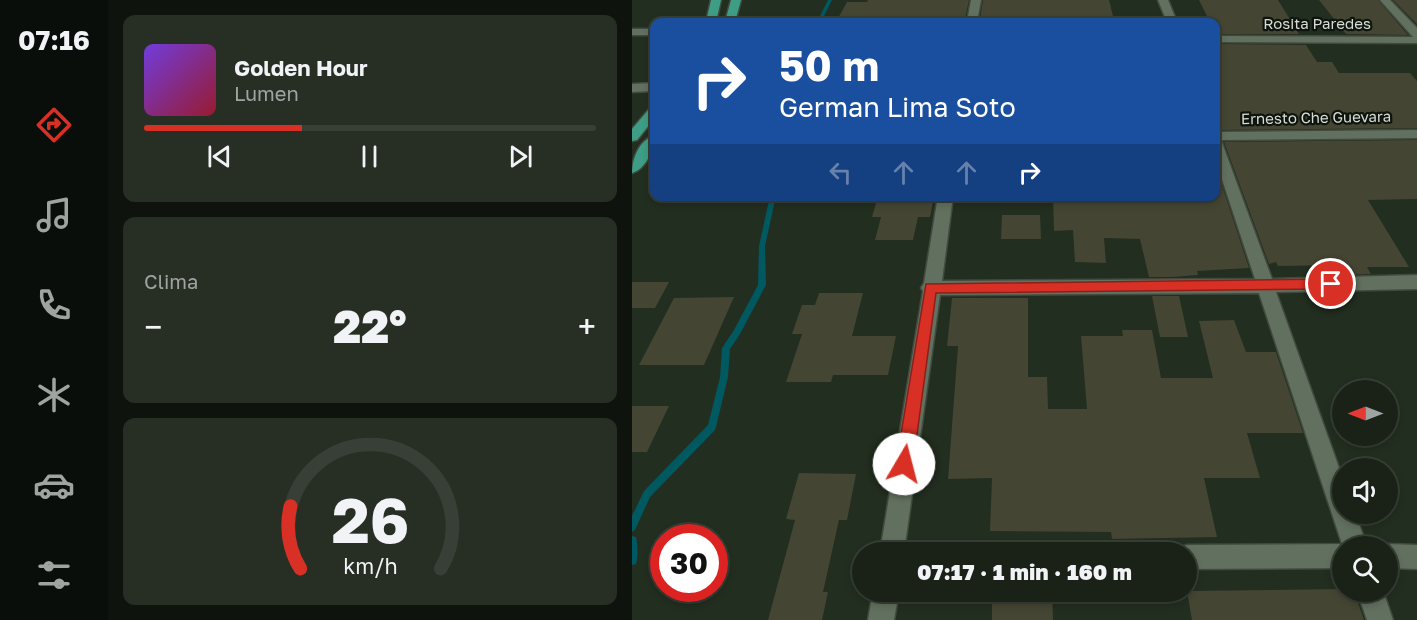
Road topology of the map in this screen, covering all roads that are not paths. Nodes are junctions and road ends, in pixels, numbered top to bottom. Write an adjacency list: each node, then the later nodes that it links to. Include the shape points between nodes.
1 (716, 0): 6 (highway)
2 (736, 0): 7 (highway)
3 (976, 0): 8 (street)
4 (1163, 0): 9 (street)
5 (1385, 0): 12 (street)
6 (712, 18)
7 (731, 18)
8 (973, 18)
9 (1170, 18)
10 (632, 32): 11 (street)
11 (650, 32)
12 (1418, 38): 13 (street, Rosita Paredes)
13 (1220, 39)
14 (650, 87): 15 (street)
15 (632, 88)
16 (650, 116): 19 (highway)
17 (1418, 134): 18 (street, Ernesto Che Guevara)
18 (1220, 136)
19 (632, 137)
20 (650, 145): 22 (highway)
21 (1220, 154): 25 (street)
22 (632, 168)
23 (945, 201): 26 (street)
24 (1418, 282): 25 (street)
25 (1266, 286): 26 (street); 27 (street)
26 (930, 288): 28 (street)
27 (1332, 480)
28 (893, 542)
29 (1332, 556): 31 (street)
30 (1398, 556): 32 (street)
31 (1197, 557)
32 (1418, 557)
33 (884, 602): 35 (street)
34 (1374, 602): 36 (street)
35 (881, 620)
36 (1380, 620)

